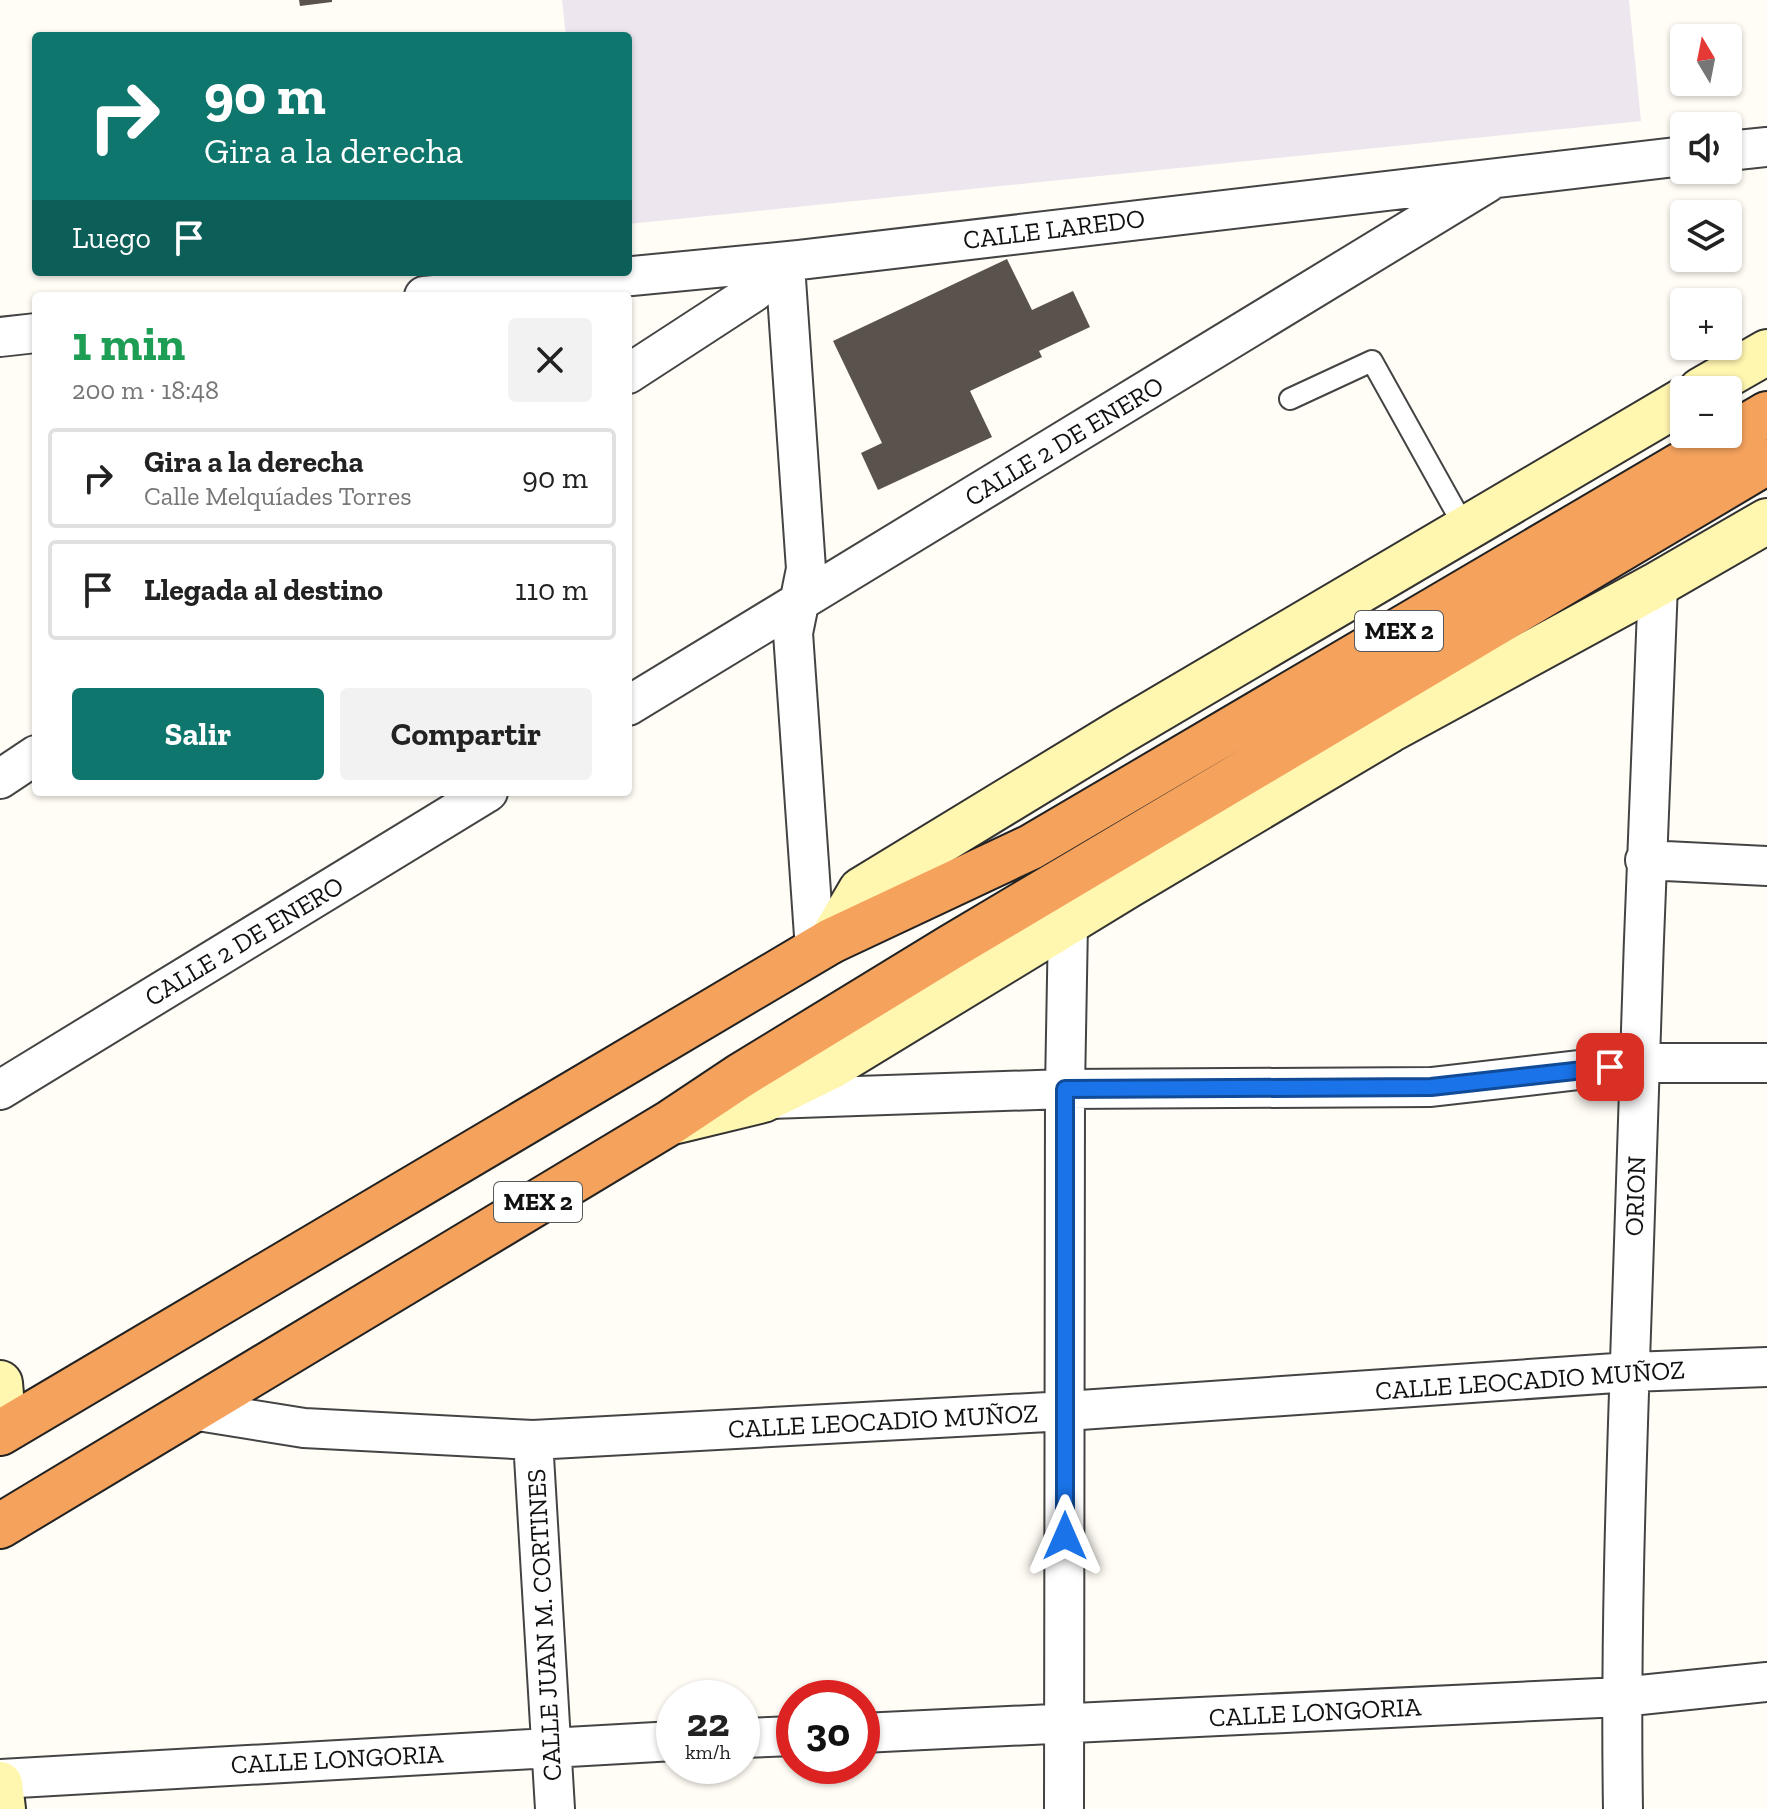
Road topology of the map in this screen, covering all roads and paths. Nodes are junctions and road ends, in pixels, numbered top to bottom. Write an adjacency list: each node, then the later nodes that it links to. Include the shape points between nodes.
1 (1767, 147): 2 (street)
2 (1742, 150)
3 (1670, 157): 4 (street, CALLE LAREDO)
4 (1500, 175): 5 (street, CALLE LAREDO); 19 (street, CALLE 2 DE ENERO)
5 (792, 263): 6 (street, CALLE LAREDO); 10 (street); 19 (street, via 806,569)
6 (469, 292)
7 (32, 333): 8 (street)
8 (0, 337)
9 (1767, 352): 11 (street)
10 (632, 371)
11 (1725, 376)
12 (1290, 399): 17 (lane, via 1372,361)
13 (1670, 408): 17 (street)
14 (1767, 414): 27 (highway, MEX 2, via 1031,847)
15 (1767, 462): 33 (highway, MEX 2, via 1073,875)
16 (1767, 521): 18 (street)
17 (1465, 528): 27 (street, via 861,890)
18 (1658, 584): 24 (street, ORION); 26 (street, via 1390,730)
19 (800, 601): 20 (street, CALLE 2 DE ENERO); 27 (street, via 793,633)
20 (632, 704)
21 (32, 758): 22 (street)
22 (0, 779)
23 (481, 796): 31 (street, CALLE 2 DE ENERO)
24 (1645, 860): 25 (street); 28 (street, ORION)
25 (1767, 866)
26 (1068, 923): 30 (street); 32 (street, via 832,1066)
27 (823, 946): 39 (highway, MEX 2)
28 (1639, 1063): 29 (street); 30 (street, via 1431,1087); 35 (street, ORION)
29 (1767, 1063)
30 (1065, 1089): 32 (street); 38 (street)
31 (0, 1090)
32 (763, 1100): 33 (street)
33 (671, 1122): 37 (highway, MEX 2)
34 (1767, 1367): 35 (street, CALLE LEOCADIO MUÑOZ)
35 (1630, 1372): 38 (street, CALLE LEOCADIO MUÑOZ); 43 (street, ORION)
36 (0, 1383): 39 (street)
37 (192, 1410): 40 (street, CALLE LEOCADIO MUÑOZ, via 304,1428); 41 (highway, MEX 2)
38 (1066, 1411): 40 (street, CALLE LEOCADIO MUÑOZ); 44 (street)
39 (2, 1431)
40 (533, 1440): 47 (street, CALLE JUAN M. CORTINES)
41 (0, 1526)
42 (1767, 1682): 43 (street, CALLE LONGORIA)
43 (1621, 1697): 44 (street, CALLE LONGORIA); 52 (street, ORION)
44 (1064, 1723): 45 (street, CALLE LONGORIA); 51 (street)
45 (880, 1732)
46 (656, 1742): 47 (street, CALLE LONGORIA)
47 (552, 1747): 48 (street, CALLE LONGORIA); 50 (street, CALLE JUAN M. CORTINES)
48 (0, 1781): 49 (street)
49 (3, 1809)
50 (555, 1809)
51 (1064, 1809)
52 (1623, 1809)

